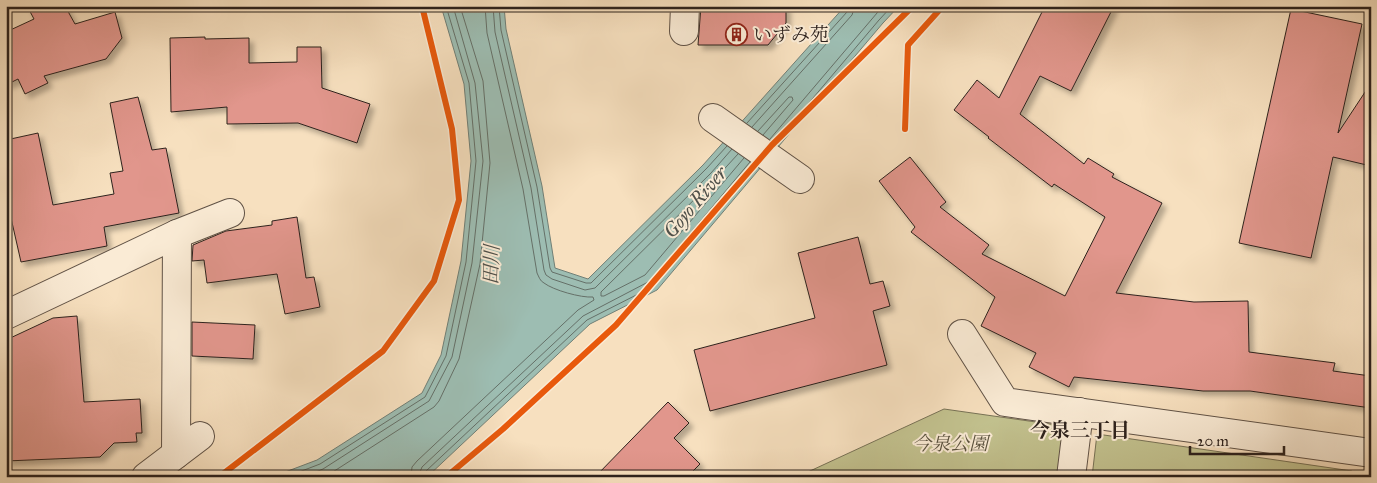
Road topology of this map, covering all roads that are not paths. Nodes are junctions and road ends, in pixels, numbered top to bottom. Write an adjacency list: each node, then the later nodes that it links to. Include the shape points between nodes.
1 (713, 118): 2 (street)
2 (800, 179)
3 (230, 214): 4 (street)
4 (177, 234): 5 (street); 10 (street)
5 (6, 315)
6 (962, 334): 7 (street, via 1005,402)
7 (1079, 412): 9 (street); 12 (street)
8 (200, 436): 10 (street)
9 (1371, 453)
10 (176, 454): 11 (street)
11 (146, 477)
12 (1071, 477)

